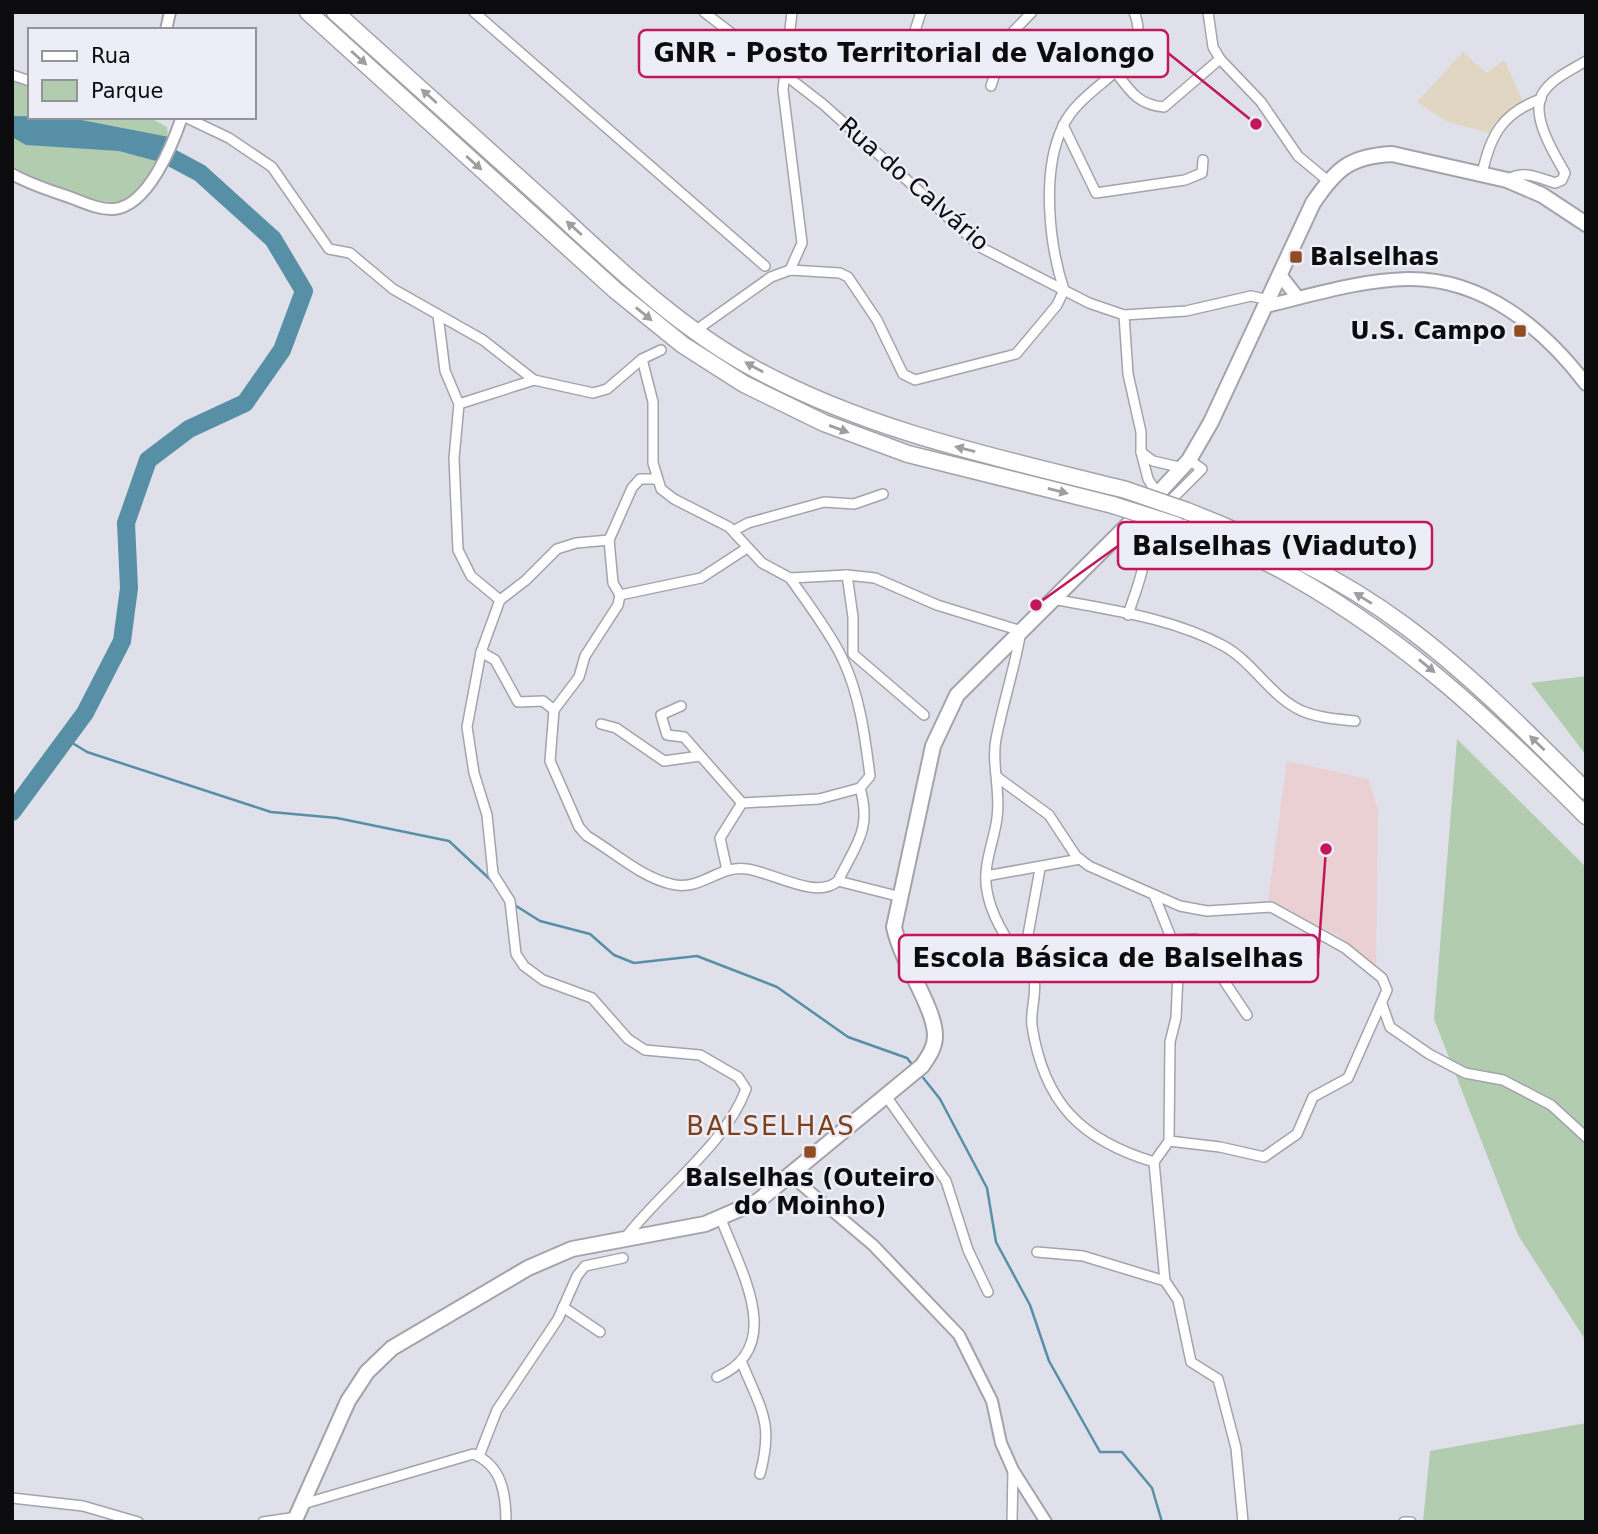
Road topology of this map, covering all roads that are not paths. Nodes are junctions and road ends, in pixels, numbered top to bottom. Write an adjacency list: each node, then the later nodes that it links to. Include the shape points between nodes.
1 (308, 12): 68 (highway, one-way to 68, bridge, via 615,290 683,345 744,384 824,423 908,454 1113,505 1176,525 1291,575 1403,647 1447,682)
2 (335, 12): 66 (highway, one-way to 2, bridge, via 1491,698 1404,625 1298,560 1187,511 1126,490 915,436 830,405 754,368 699,334 621,271)
3 (474, 12): 26 (street)
4 (704, 12): 14 (street, Rua do Calvário)
5 (792, 12): 14 (street)
6 (921, 12): 10 (street)
7 (1032, 12): 15 (street, via 1006,40)
8 (1134, 12): 13 (street, via 1140,33 1134,51)
9 (1208, 12): 11 (street, via 1213,47)
10 (911, 43)
11 (1220, 59): 13 (street, via 1164,107 1135,98); 24 (street, via 1261,102 1298,156)
12 (1586, 61): 16 (street, via 1544,90)
13 (1115, 71): 19 (street, via 1087,92)
14 (786, 76): 27 (street, via 783,90 802,243); 28 (street, Rua do Calvário, via 982,248)
15 (991, 86)
16 (1541, 99): 22 (street, via 1524,105 1495,130); 23 (street, via 1545,134 1564,173 1562,180 1555,183 1515,174)
17 (183, 119): 21 (street, via 149,186 132,204 100,207)
18 (188, 119): 31 (street, via 229,138 272,167 329,249 350,253 393,289)
19 (1063, 125): 20 (street, via 1096,194 1185,180 1202,173); 28 (street, via 1048,198)
20 (1203, 160)
21 (12, 174)
22 (1482, 174): 23 (main road); 24 (main road, via 1392,154 1350,162)
23 (1507, 180): 25 (main road, via 1542,195)
24 (1328, 181): 29 (main road, via 1313,203)
25 (1586, 225)
26 (765, 266)
27 (790, 270): 28 (street, via 848,277 877,320 902,374 915,380 1016,354); 33 (street, via 771,277)
28 (1064, 290): 32 (street, Rua do Calvário)
29 (1273, 292): 30 (main road); 30 (main road); 32 (street, Rua do Calvário, via 1186,311); 40 (main road)
30 (1311, 296): 37 (main road, via 1409,279 1488,297 1559,350)
31 (438, 315): 36 (street, via 483,340); 38 (street, via 445,371)
32 (1124, 315): 39 (street)
33 (702, 326)
34 (661, 350): 35 (street)
35 (642, 359): 36 (street, via 607,389 593,393); 41 (street, via 653,402)
36 (534, 380): 38 (street)
37 (1586, 384)
38 (459, 404): 52 (street, via 454,458 458,550 471,576)
39 (1141, 452): 40 (street, via 1153,461); 42 (street, via 1148,479)
40 (1186, 464): 42 (main road); 44 (street, via 1202,470)
41 (655, 479): 45 (street, via 674,499); 46 (street, via 640,480 632,488)
42 (1162, 491): 44 (main road)
43 (883, 494): 45 (street, via 854,504 824,502)
44 (1139, 525): 51 (main road); 53 (street, via 1147,547)
45 (733, 531): 47 (street)
46 (609, 540): 50 (street, via 612,583); 52 (street, via 557,549)
47 (747, 548): 49 (street, via 778,574); 50 (street, via 701,578)
48 (847, 575): 49 (street); 54 (street, via 875,578 937,605); 56 (street)
49 (790, 578): 57 (street)
50 (620, 595): 59 (street, via 585,656 579,677)
51 (1053, 599): 53 (street); 54 (main road)
52 (500, 600): 55 (street)
53 (1128, 615): 61 (street, via 1172,625 1226,647 1303,711)
54 (1021, 631): 64 (street, via 995,741); 75 (main road, via 957,695 940,726)
55 (481, 652): 59 (street, via 495,660 518,702 543,701); 86 (street, via 467,727 487,815 493,874 510,901 516,954 543,980 592,998 628,1039 645,1050 700,1055 738,1077 746,1089 722,1128)
56 (853, 654): 57 (street); 60 (street)
57 (843, 659): 65 (street, via 858,705 870,776)
58 (681, 706): 63 (street, via 661,715 667,735 684,737)
59 (554, 710): 71 (street, via 552,771 587,836 668,884 696,886)
60 (924, 715)
61 (1355, 721)
62 (601, 724): 63 (street, via 616,728 664,761)
63 (700, 756): 67 (street)
64 (998, 777): 69 (street, via 1049,815); 72 (street, via 998,811)
65 (860, 788): 67 (street, via 819,799); 73 (street, via 865,825)
66 (1586, 791)
67 (741, 803): 71 (street, via 720,838)
68 (1586, 816)
69 (1080, 859): 70 (street); 74 (street)
70 (1040, 869): 72 (street); 77 (street)
71 (727, 870): 73 (street, via 733,866 767,872 817,890 829,889)
72 (986, 876): 77 (street, via 992,912)
73 (838, 881): 75 (street)
74 (1154, 895): 76 (street); 78 (street, via 1207,911 1271,907 1345,947 1382,978 1387,990)
75 (901, 897): 80 (main road, via 894,927 899,950 933,1020 932,1051 917,1071)
76 (1172, 940): 79 (street, via 1196,939); 82 (street, via 1178,974 1170,1042)
77 (1023, 962): 83 (street, via 1034,976 1032,1023 1049,1084 1091,1136 1122,1153)
78 (1382, 1004): 81 (street, via 1390,1027 1429,1054 1465,1073 1503,1080 1551,1105); 82 (street, via 1348,1078 1313,1097 1297,1134 1264,1157)
79 (1247, 1015)
80 (886, 1096): 84 (main road); 90 (street, via 946,1181 968,1251)
81 (1586, 1136)
82 (1170, 1141): 83 (street)
83 (1154, 1162): 89 (street)
84 (790, 1175): 85 (main road, via 758,1201); 96 (street, via 873,1245 959,1335 992,1401 1001,1443)
85 (721, 1219): 86 (main road); 93 (street, via 756,1320)
86 (626, 1237): 99 (main road, via 572,1249 528,1268 404,1342 367,1372 348,1401)
87 (1037, 1252): 89 (street, via 1083,1256)
88 (623, 1258): 91 (street, via 585,1266)
89 (1165, 1281): 105 (street, via 1178,1300 1191,1362 1218,1379 1236,1448)
90 (988, 1292)
91 (563, 1307): 92 (street); 95 (street, via 504,1398)
92 (600, 1332)
93 (742, 1363): 94 (street); 97 (street, via 768,1426)
94 (717, 1377)
95 (479, 1456): 99 (street, via 404,1472); 102 (street, via 502,1479)
96 (1013, 1470): 103 (street); 104 (street)
97 (760, 1474)
98 (12, 1499): 100 (street, via 83,1506)
99 (298, 1514): 101 (street)
100 (138, 1522)
101 (264, 1522)
102 (506, 1522)
103 (1012, 1522)
104 (1046, 1522)
105 (1243, 1522)
106 (1404, 1522): 107 (street)
107 (1411, 1522)

